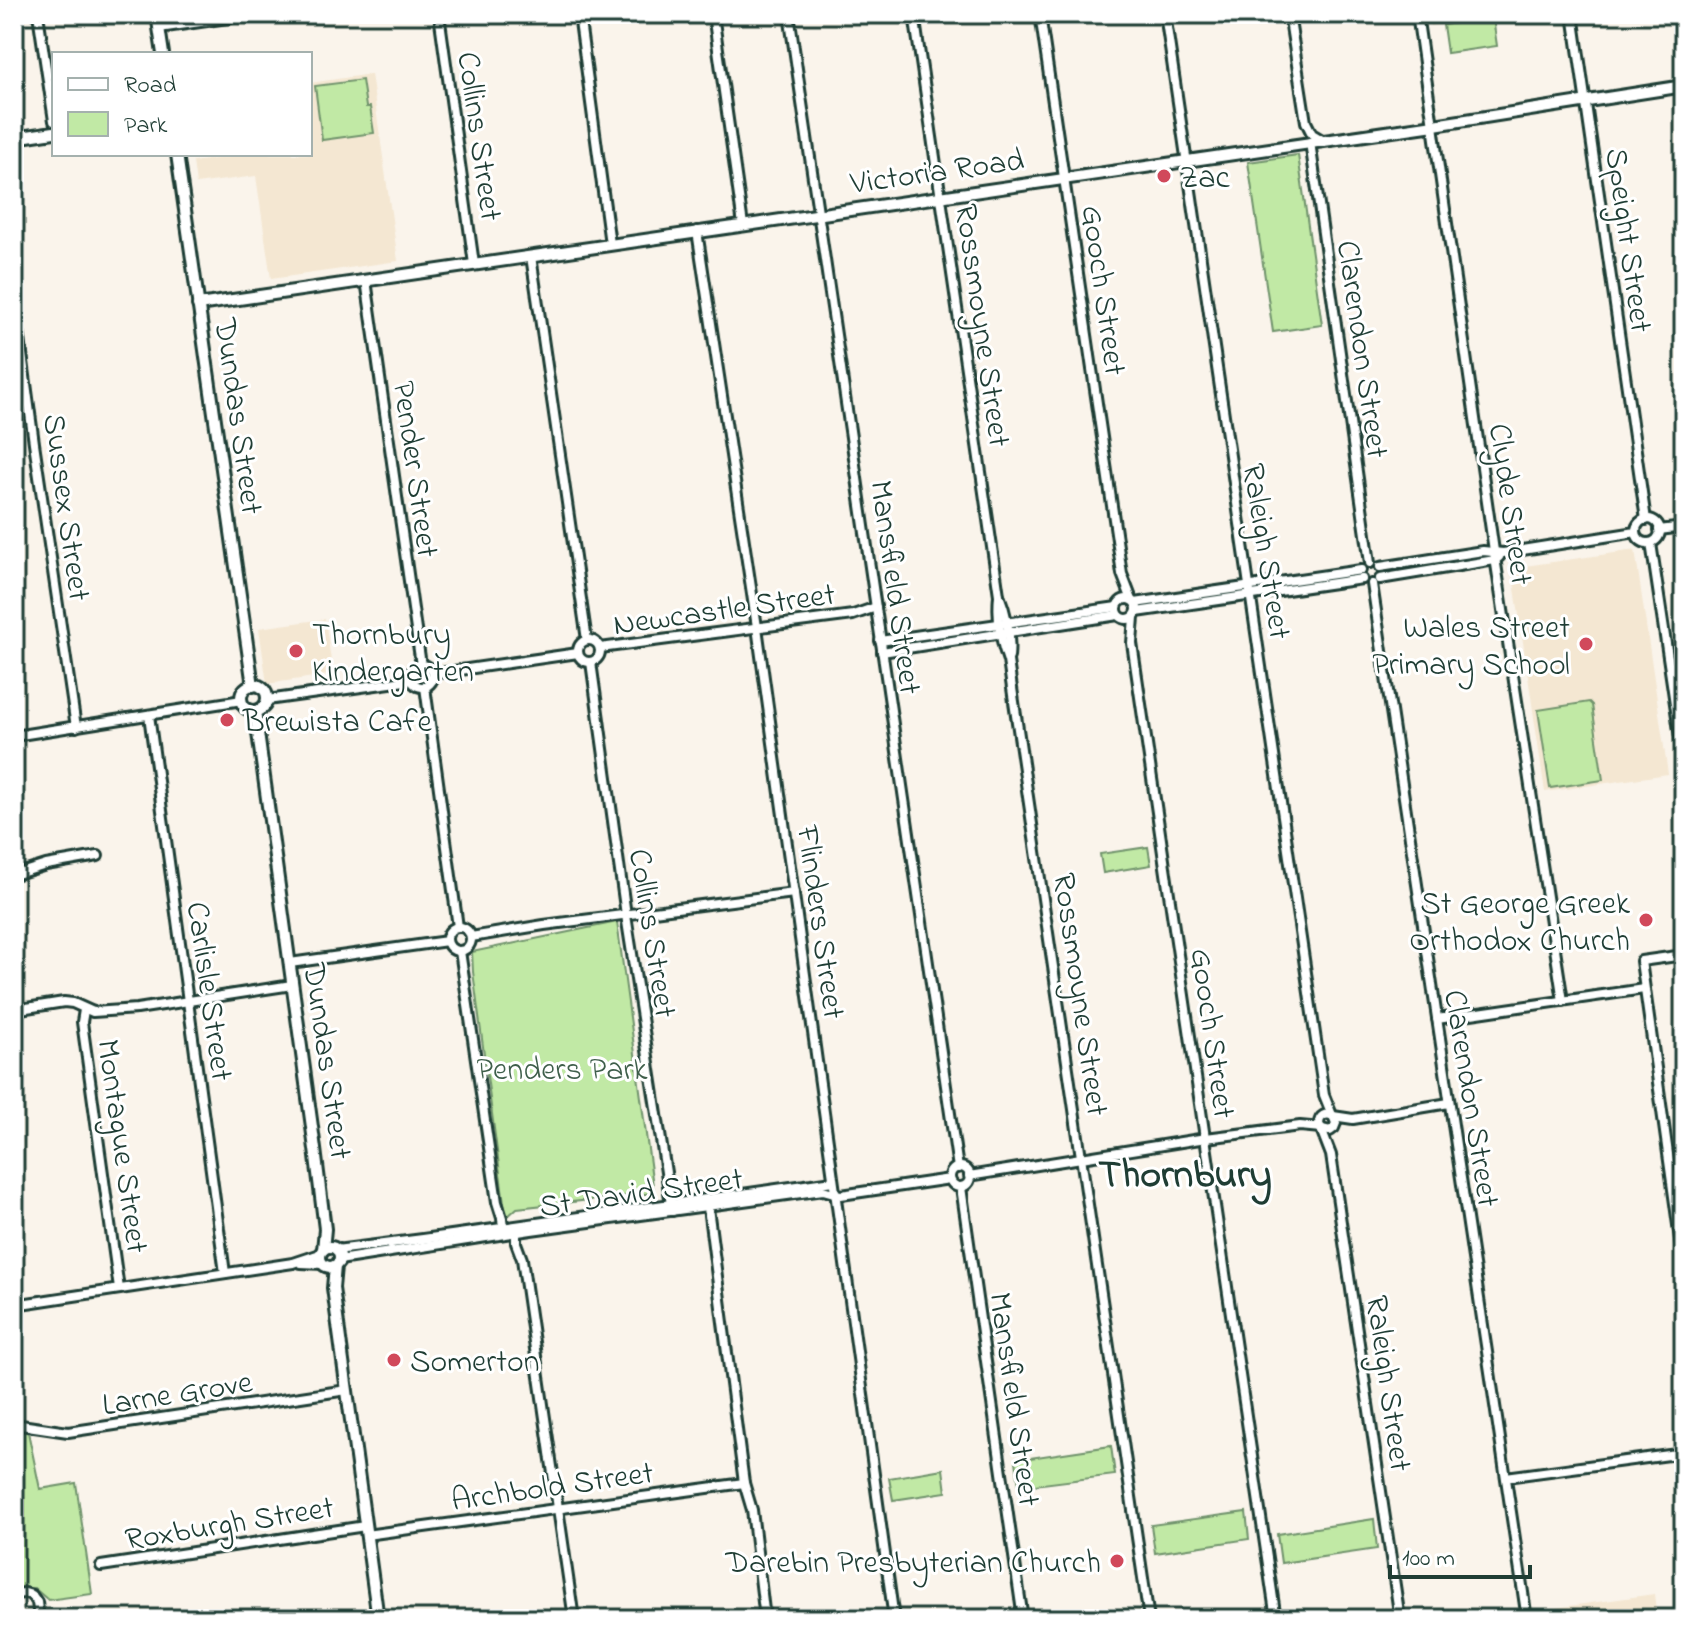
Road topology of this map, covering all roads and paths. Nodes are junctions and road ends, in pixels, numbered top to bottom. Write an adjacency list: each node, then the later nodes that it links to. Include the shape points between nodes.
1 (38, 14): 18 (street)
2 (157, 14): 14 (street)
3 (255, 14): 14 (street)
4 (439, 14): 32 (street, Collins Street)
5 (579, 14): 30 (street)
6 (713, 14): 28 (street)
7 (789, 14): 27 (street, Mansfield Street)
8 (914, 14): 26 (street, Rossmoyne Street)
9 (1040, 14): 25 (street, Gooch Street)
10 (1165, 14): 24 (street, Raleigh Street)
11 (1289, 14): 22 (street, via 1306,122)
12 (1417, 14): 19 (street, Clyde Street)
13 (1573, 14): 17 (street, Speight Street)
14 (159, 28): 15 (street)
15 (163, 52)
16 (1684, 86): 17 (street, Victoria Road)
17 (1586, 101): 19 (street, Victoria Road); 36 (street, Speight Street)
18 (52, 108)
19 (1434, 125): 22 (street, Victoria Road); 41 (street, Clyde Street)
20 (52, 132): 21 (street)
21 (14, 138)
22 (1316, 141): 24 (street, Victoria Road); 42 (street, Clarendon Street)
23 (177, 156): 35 (street, Dundas Street)
24 (1185, 160): 25 (street, Victoria Road); 47 (street, Raleigh Street)
25 (1064, 178): 26 (street, Victoria Road); 44 (street, Gooch Street)
26 (940, 196): 27 (street, Victoria Road); 51 (street, Rossmoyne Street)
27 (818, 214): 28 (street, Victoria Road); 50 (street, Mansfield Street)
28 (743, 225): 29 (street, Victoria Road)
29 (697, 231): 30 (street, Victoria Road); 52 (street, Flinders Street)
30 (610, 244): 31 (street, Victoria Road)
31 (531, 256): 32 (street, Victoria Road); 54 (street, Collins Street)
32 (474, 264): 33 (street, Victoria Road)
33 (366, 280): 35 (street, Victoria Road); 61 (street, Pender Street)
34 (14, 294): 72 (street, Sussex Street)
35 (198, 305): 66 (street, Dundas Street)
36 (1646, 520): 38 (street); 39 (street)
37 (1684, 527): 38 (street)
38 (1659, 530): 40 (street)
39 (1636, 532): 40 (street, via 1641,541); 41 (street)
40 (1651, 543): 64 (street)
41 (1497, 555): 43 (street, via 1483,551); 46 (street); 88 (street, Clyde Street)
42 (1370, 563): 43 (street); 45 (street)
43 (1380, 567): 46 (street)
44 (1122, 574): 48 (street, Gooch Street); 49 (street, Gooch Street)
45 (1361, 575): 46 (street); 47 (street)
46 (1376, 582): 91 (street, Clarendon Street)
47 (1250, 591): 48 (street); 92 (street, Raleigh Street)
48 (1135, 608): 49 (street, via 1128,620); 49 (street, via 1126,599); 56 (street, Gooch Street)
49 (1119, 611): 51 (street); 53 (street); 56 (street, Gooch Street)
50 (876, 612): 52 (street, Newcastle Street); 55 (street, Mansfield Street)
51 (1003, 622): 53 (street, Rossmoyne Street); 55 (street)
52 (757, 627): 57 (street, Newcastle Street); 77 (street, Flinders Street)
53 (1004, 633): 58 (street); 102 (street, Rossmoyne Street, via 1010,645 1008,661)
54 (587, 640): 57 (street); 59 (street)
55 (880, 641): 58 (street, Mansfield Street)
56 (1132, 643): 100 (street, Gooch Street)
57 (600, 648): 60 (street)
58 (882, 652): 103 (street, Mansfield Street)
59 (578, 653): 60 (street); 62 (street, Newcastle Street)
60 (591, 662): 78 (street, Collins Street)
61 (421, 665): 62 (street); 65 (street, via 413,670)
62 (433, 674): 67 (street)
63 (1684, 677): 64 (street)
64 (1672, 679): 74 (street)
65 (412, 680): 67 (street); 69 (street)
66 (253, 686): 68 (street, via 243,692); 69 (street, via 263,689)
67 (425, 687): 79 (street)
68 (242, 700): 70 (street); 71 (street)
69 (267, 700): 70 (street)
70 (255, 711): 84 (street, Dundas Street)
71 (149, 715): 72 (street); 87 (street, Carlisle Street)
72 (76, 727): 73 (street)
73 (14, 736)
74 (1684, 764)
75 (98, 856): 76 (street)
76 (14, 875)
77 (794, 893): 78 (street); 106 (street, Flinders Street)
78 (626, 915): 80 (street); 110 (street, Collins Street)
79 (458, 927): 80 (street); 81 (street)
80 (471, 937): 82 (street, via 470,945)
81 (447, 941): 82 (street); 84 (street)
82 (460, 951): 112 (street)
83 (1684, 955): 86 (street, via 1641,961)
84 (290, 963): 85 (street, Dundas Street)
85 (292, 985): 87 (street); 113 (street, Dundas Street)
86 (1644, 989): 88 (street); 114 (street)
87 (188, 1001): 90 (street); 115 (street, Carlisle Street)
88 (1563, 1001): 91 (street)
89 (14, 1010): 90 (street, via 64,1002)
90 (84, 1010): 116 (street, Montague Street)
91 (1437, 1019): 93 (street, Clarendon Street)
92 (1324, 1095): 94 (street, Raleigh Street); 95 (street, Raleigh Street)
93 (1449, 1103): 96 (street); 121 (street, Clarendon Street)
94 (1333, 1116): 95 (street); 96 (street); 98 (street)
95 (1321, 1117): 97 (street); 99 (street)
96 (1348, 1119): 98 (street)
97 (1304, 1125): 99 (street); 100 (street)
98 (1334, 1127): 99 (street); 101 (street, Raleigh Street)
99 (1321, 1129): 101 (street, Raleigh Street)
100 (1206, 1138): 102 (street); 134 (street, Gooch Street)
101 (1331, 1155): 135 (street, Raleigh Street)
102 (1082, 1159): 104 (street); 133 (street, Rossmoyne Street)
103 (958, 1168): 104 (street); 105 (street)
104 (969, 1176): 107 (street)
105 (950, 1179): 107 (street); 108 (street, St David Street)
106 (833, 1181): 108 (street, Flinders Street); 109 (street, St David Street)
107 (961, 1187): 132 (street, Mansfield Street)
108 (835, 1193): 109 (street, St David Street); 131 (street, Flinders Street)
109 (708, 1202): 110 (street, St David Street); 122 (street)
110 (672, 1207): 111 (street, St David Street)
111 (518, 1230): 112 (street, St David Street); 123 (street)
112 (501, 1231): 113 (street, St David Street)
113 (329, 1257): 115 (street, St David Street); 118 (street, Dundas Street)
114 (1684, 1268)
115 (225, 1273): 116 (street, St David Street)
116 (119, 1289): 117 (street, St David Street)
117 (14, 1305)
118 (347, 1390): 119 (street, Larne Grove, via 68,1432); 124 (street, Dundas Street)
119 (14, 1424)
120 (1684, 1453): 121 (street)
121 (1506, 1477): 136 (street, Clarendon Street)
122 (744, 1483): 123 (street, Archbold Street); 130 (street)
123 (558, 1509): 124 (street, Archbold Street); 129 (street)
124 (366, 1530): 125 (street, Roxburgh Street); 128 (street, Dundas Street)
125 (101, 1566)
126 (14, 1594): 127 (street, via 32,1595)
127 (39, 1619)
128 (378, 1619)
129 (574, 1619)
130 (765, 1619)
131 (894, 1619)
132 (1023, 1619)
133 (1149, 1619)
134 (1276, 1619)
135 (1400, 1619)
136 (1527, 1619)

